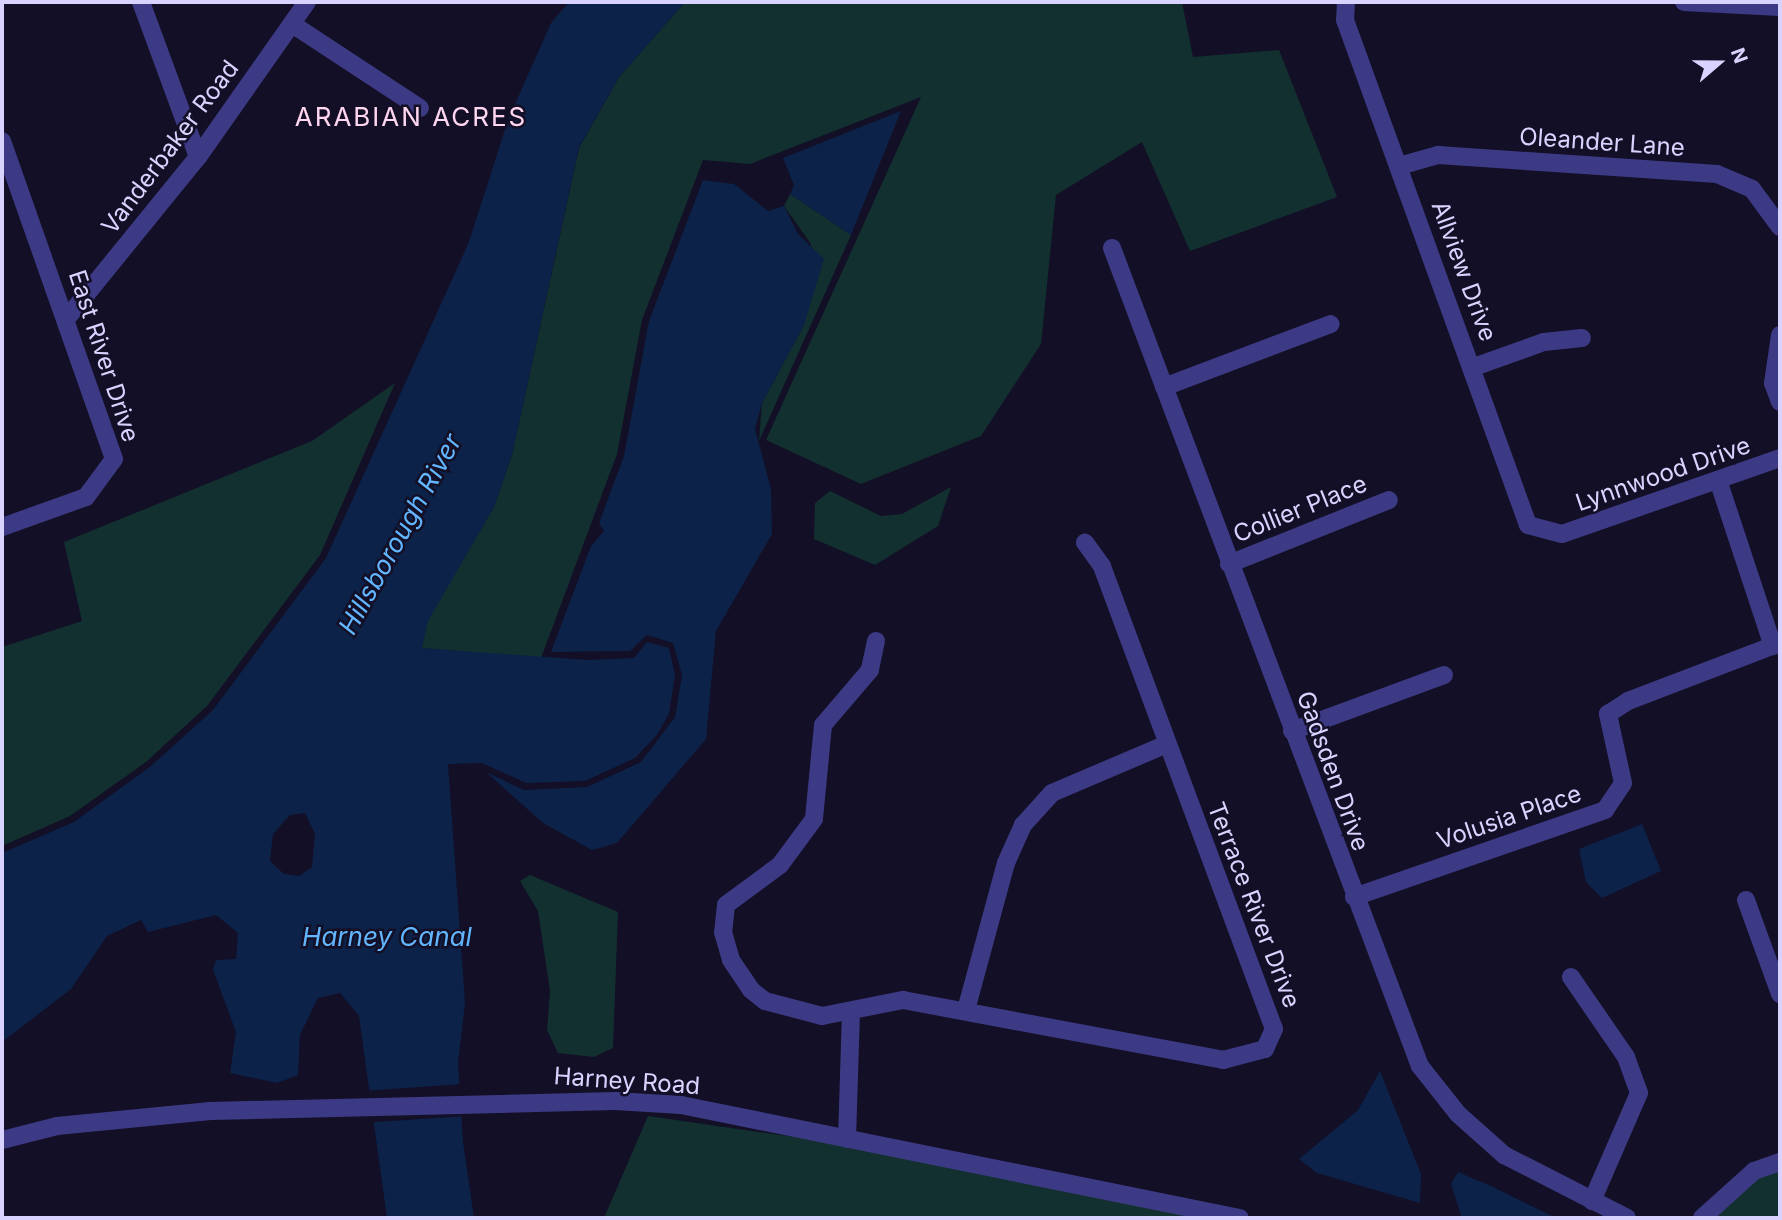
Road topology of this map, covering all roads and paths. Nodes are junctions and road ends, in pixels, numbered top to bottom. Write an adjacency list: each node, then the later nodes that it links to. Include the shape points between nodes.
1 (141, 2): 9 (street)
2 (307, 2): 6 (street, Vanderbaker Road)
3 (1346, 2): 10 (street, Allview Drive, via 1345,20)
4 (1684, 2): 5 (street)
5 (1780, 7)
6 (292, 24): 7 (street); 9 (street, Vanderbaker Road)
7 (420, 108)
8 (2, 141): 13 (street, East River Drive)
9 (198, 157): 13 (street, Vanderbaker Road)
10 (1399, 166): 11 (street, Oleander Lane, via 1438,155 1717,174 1752,189); 17 (street, Allview Drive)
11 (1780, 227)
12 (1112, 248): 18 (street, Gadsden Drive)
13 (67, 318): 23 (street, East River Drive, via 114,459 86,497)
14 (1331, 324): 18 (street)
15 (1780, 335): 19 (street, via 1773,383)
16 (1582, 338): 17 (street, via 1544,342)
17 (1474, 367): 24 (street, Allview Drive, via 1528,525)
18 (1164, 387): 26 (street, Gadsden Drive)
19 (1780, 402)
20 (1780, 458): 21 (street, Lynnwood Drive)
21 (1718, 480): 24 (street, Lynnwood Drive); 28 (street)
22 (1390, 500): 26 (street, Collier Place)
23 (2, 527)
24 (1562, 534)
25 (1085, 543): 31 (street, Terrace River Drive, via 1102,566)
26 (1229, 564): 30 (street, Gadsden Drive)
27 (876, 641): 37 (street, Terrace River Drive, via 870,670 823,724 814,819 780,865 726,905 723,932 731,960 765,1001 822,1016)
28 (1777, 645): 32 (street, Volusia Place, via 1608,714 1623,783 1605,810)
29 (1444, 675): 30 (street)
30 (1292, 731): 32 (street, Gadsden Drive)
31 (1167, 744): 36 (street, via 1052,793 1023,825 1006,863); 36 (street, Terrace River Drive, via 1274,1029 1265,1049 1223,1060)
32 (1354, 897): 41 (street, Gadsden Drive, via 1420,1066 1458,1114 1504,1155)
33 (1746, 900): 35 (street)
34 (1570, 977): 41 (street, via 1626,1057 1639,1093)
35 (1780, 994)
36 (966, 1010): 37 (street, Terrace River Drive, via 903,1000)
37 (851, 1011): 38 (street)
38 (847, 1139): 39 (street, Harney Road, via 681,1105 486,1100 210,1111 57,1126); 42 (street, Harney Road)
39 (2, 1140)
40 (1780, 1162): 44 (street, via 1754,1171)
41 (1592, 1201): 43 (street, Gadsden Drive)
42 (1240, 1218)
43 (1627, 1218)
44 (1702, 1218)

